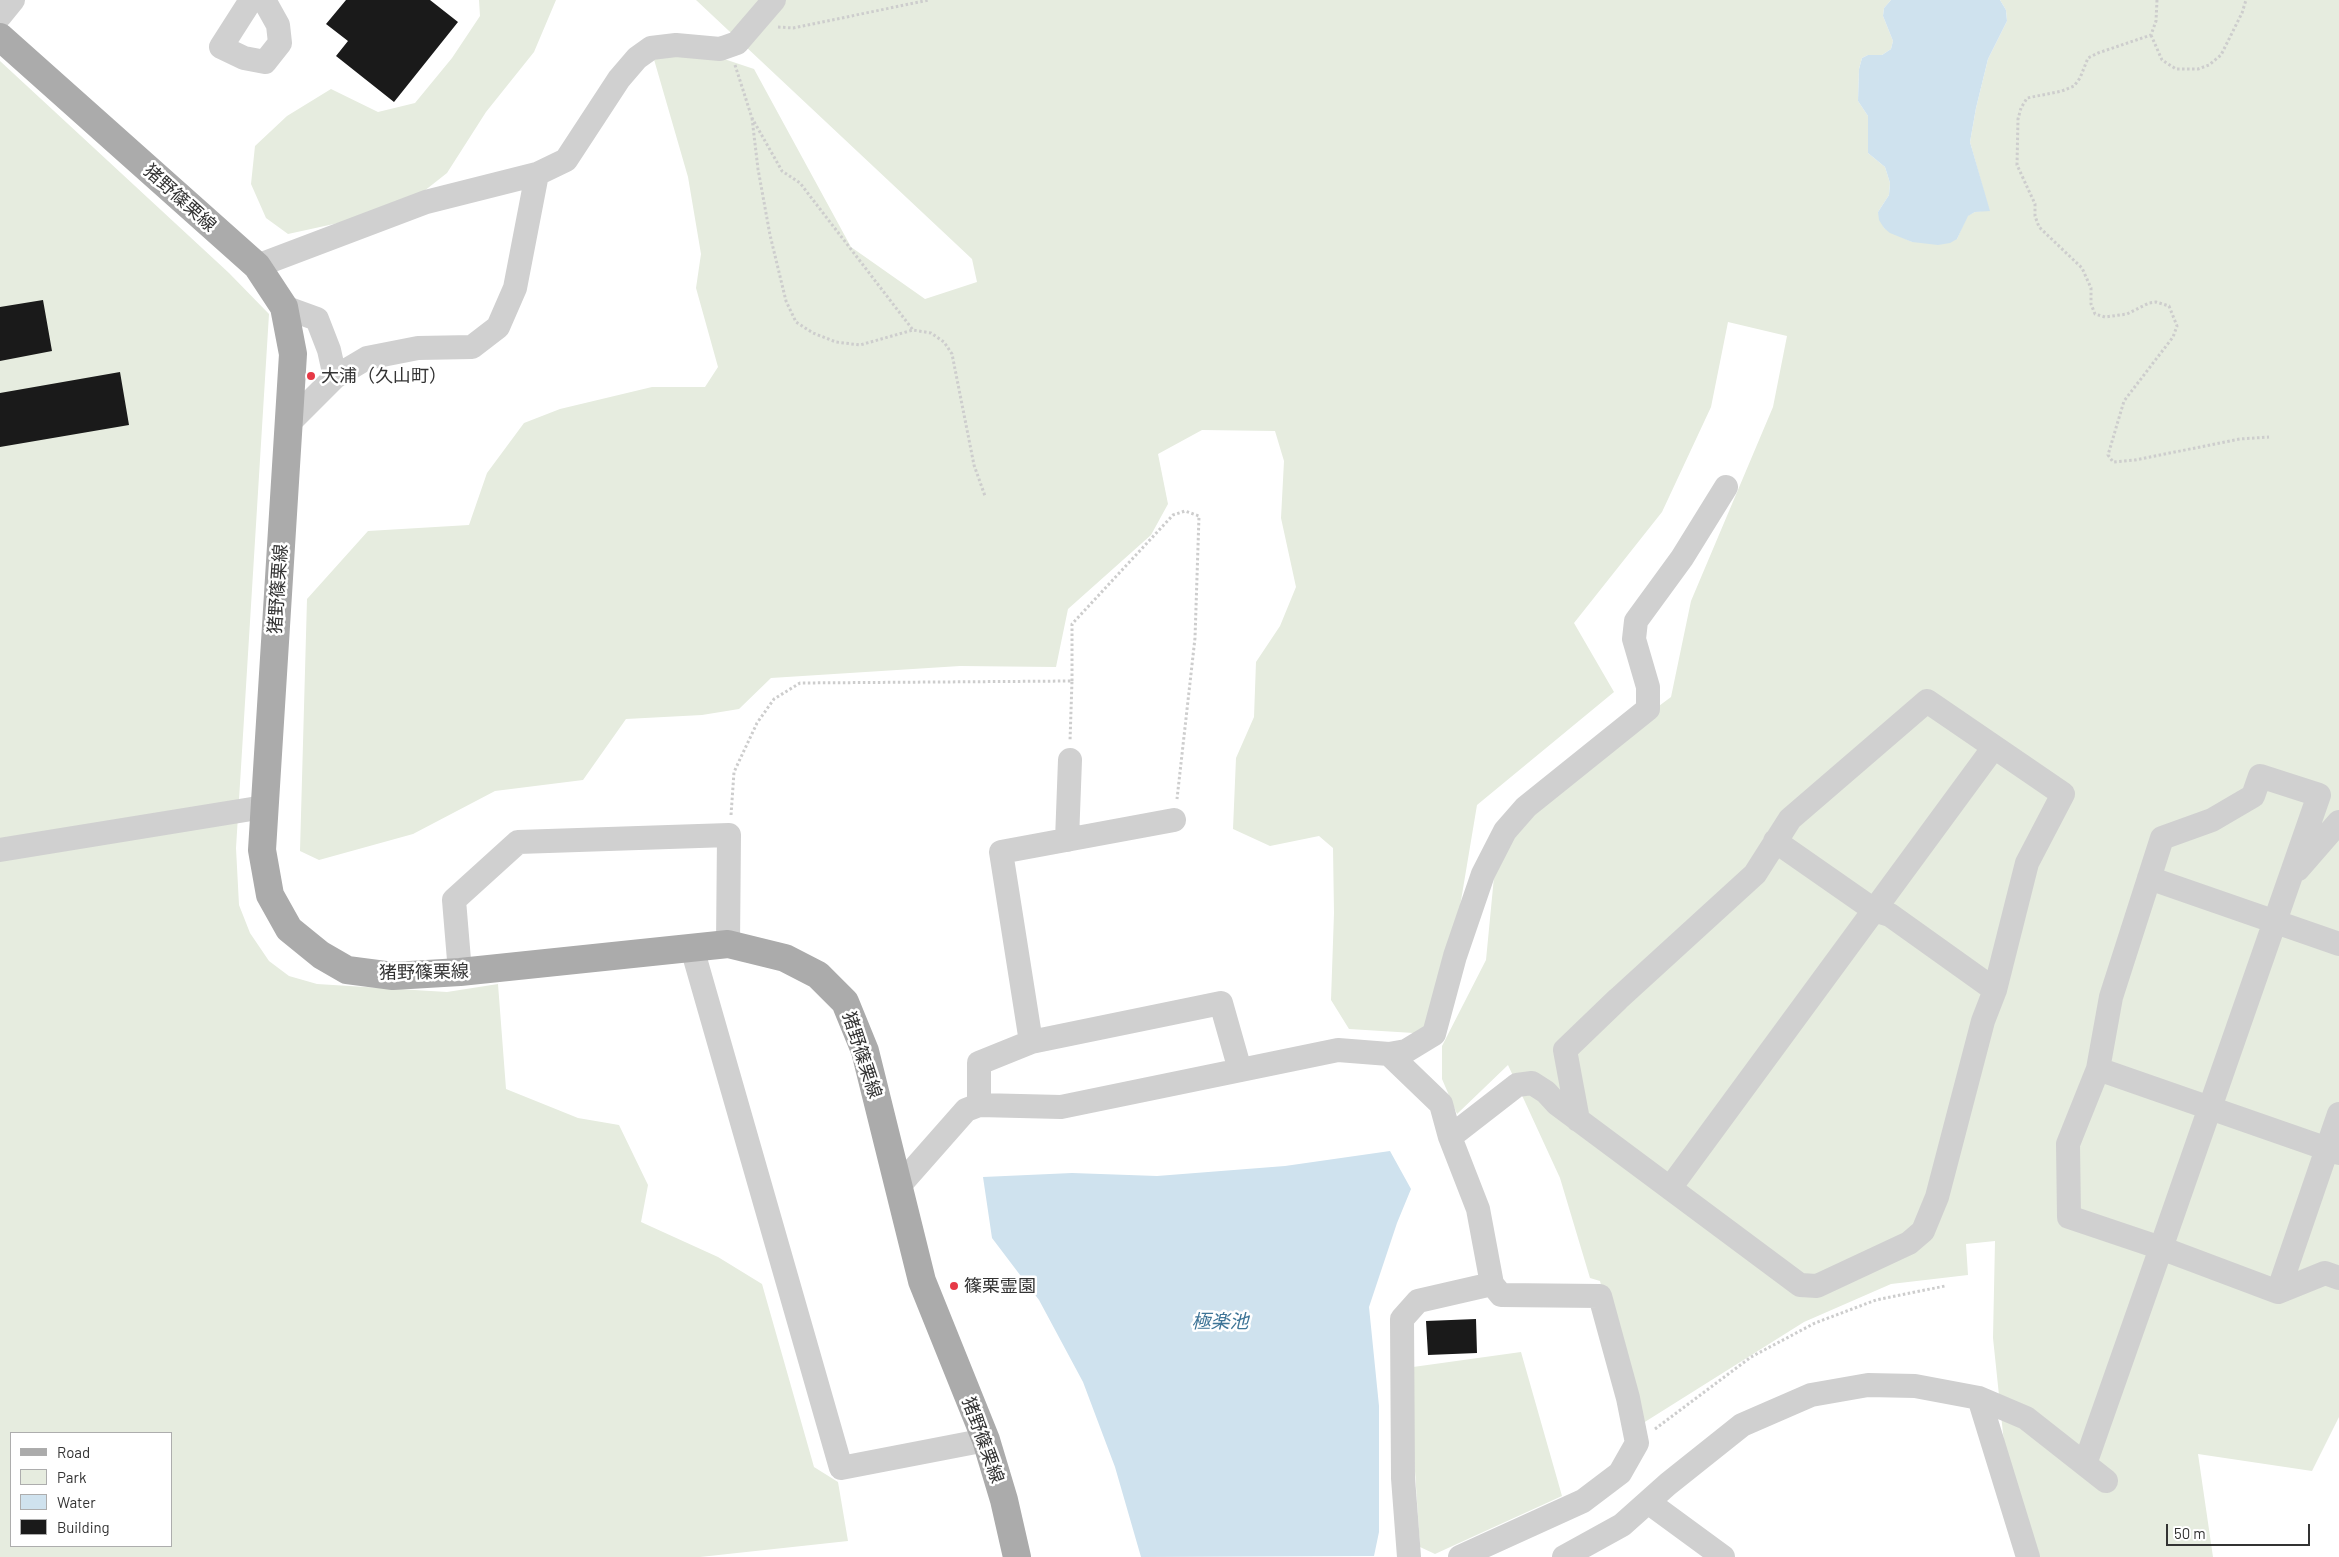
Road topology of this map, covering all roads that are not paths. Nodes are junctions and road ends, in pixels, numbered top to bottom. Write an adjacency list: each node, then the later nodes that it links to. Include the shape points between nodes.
1 (13, 0): 5 (street)
2 (250, 0): 3 (street, via 222,47 244,58 265,62 280,44 278,25)
3 (264, 0)
4 (771, 5): 7 (street, via 737,43 720,49 676,45 651,48 637,58 619,79 566,160)
5 (0, 16)
6 (0, 37): 8 (main road, 猪野篠栗線)
7 (537, 174): 8 (street, via 426,202); 10 (street, via 515,288 498,327 472,347 418,348 367,358)
8 (257, 266): 9 (main road, 猪野篠栗線)
9 (284, 307): 10 (street, via 317,319); 11 (main road, 猪野篠栗線, via 293,354)
10 (335, 377): 11 (street)
11 (288, 423): 15 (main road, 猪野篠栗線)
12 (1726, 487): 31 (street, via 1682,558 1636,621 1634,639 1648,687 1648,709 1526,807 1505,831 1483,874 1455,956 1434,1034 1406,1051)
13 (1994, 747): 19 (street, via 1927,701 1790,820); 23 (street); 29 (street, via 2063,794 2027,863)
14 (1070, 760): 18 (street)
15 (264, 807): 20 (street); 28 (main road, 猪野篠栗線, via 262,850 270,895 289,929 321,955 347,970 393,976)
16 (1174, 820): 18 (street)
17 (2339, 822): 21 (street)
18 (1067, 840): 30 (street, via 1001,852)
19 (1774, 841): 23 (street); 37 (street, via 1755,874 1565,1050)
20 (0, 850)
21 (2290, 877): 22 (street, via 2319,795 2260,776 2253,796 2212,820 2162,838); 24 (street)
22 (2149, 878): 24 (street); 32 (street, via 2111,997)
23 (1874, 910): 29 (street, via 1890,915); 41 (street)
24 (2275, 922): 26 (street); 35 (street)
25 (728, 944): 27 (main road, 猪野篠栗線); 28 (street, via 729,835 518,842 454,900); 40 (main road, 猪野篠栗線, via 785,958 818,975 845,1002 865,1051)
26 (2339, 944)
27 (692, 948): 28 (main road, 猪野篠栗線); 47 (street, via 841,1468)
28 (460, 972)
29 (1995, 990): 41 (street, via 1983,1020 1937,1197 1923,1231 1910,1243 1817,1286 1800,1285)
30 (1031, 1042): 33 (street, via 1221,1003); 34 (street, via 979,1064)
31 (1390, 1054): 33 (street, via 1338,1050); 38 (street, via 1441,1104)
32 (2098, 1069): 35 (street); 42 (street, via 2068,1144 2069,1218)
33 (1240, 1070): 34 (street, via 1061,1107)
34 (979, 1105): 40 (street, via 966,1110)
35 (2209, 1109): 39 (street); 42 (street)
36 (2339, 1114): 39 (street)
37 (1578, 1120): 38 (street, via 1532,1083 1517,1085); 41 (street)
38 (1450, 1137): 44 (street, via 1478,1209)
39 (2333, 1151): 45 (street)
40 (899, 1186): 47 (main road, 猪野篠栗線, via 922,1281)
41 (1670, 1188)
42 (2161, 1248): 45 (street); 48 (street)
43 (2339, 1278): 45 (street, via 2325,1272)
44 (1492, 1284): 52 (street, via 1418,1302 1402,1319 1402,1478); 53 (street, via 1501,1295 1600,1296 1638,1443 1620,1473 1583,1501)
45 (2278, 1292)
46 (1979, 1398): 48 (street, via 2026,1418); 50 (street, via 1914,1386 1868,1385 1811,1395 1742,1425); 56 (street)
47 (986, 1440): 51 (main road, 猪野篠栗線)
48 (2085, 1464): 49 (street)
49 (2106, 1481)
50 (1648, 1502): 54 (street, via 1622,1525); 55 (street)
51 (1017, 1557)
52 (1409, 1557)
53 (1460, 1557)
54 (1564, 1557)
55 (1723, 1557)
56 (2028, 1557)

